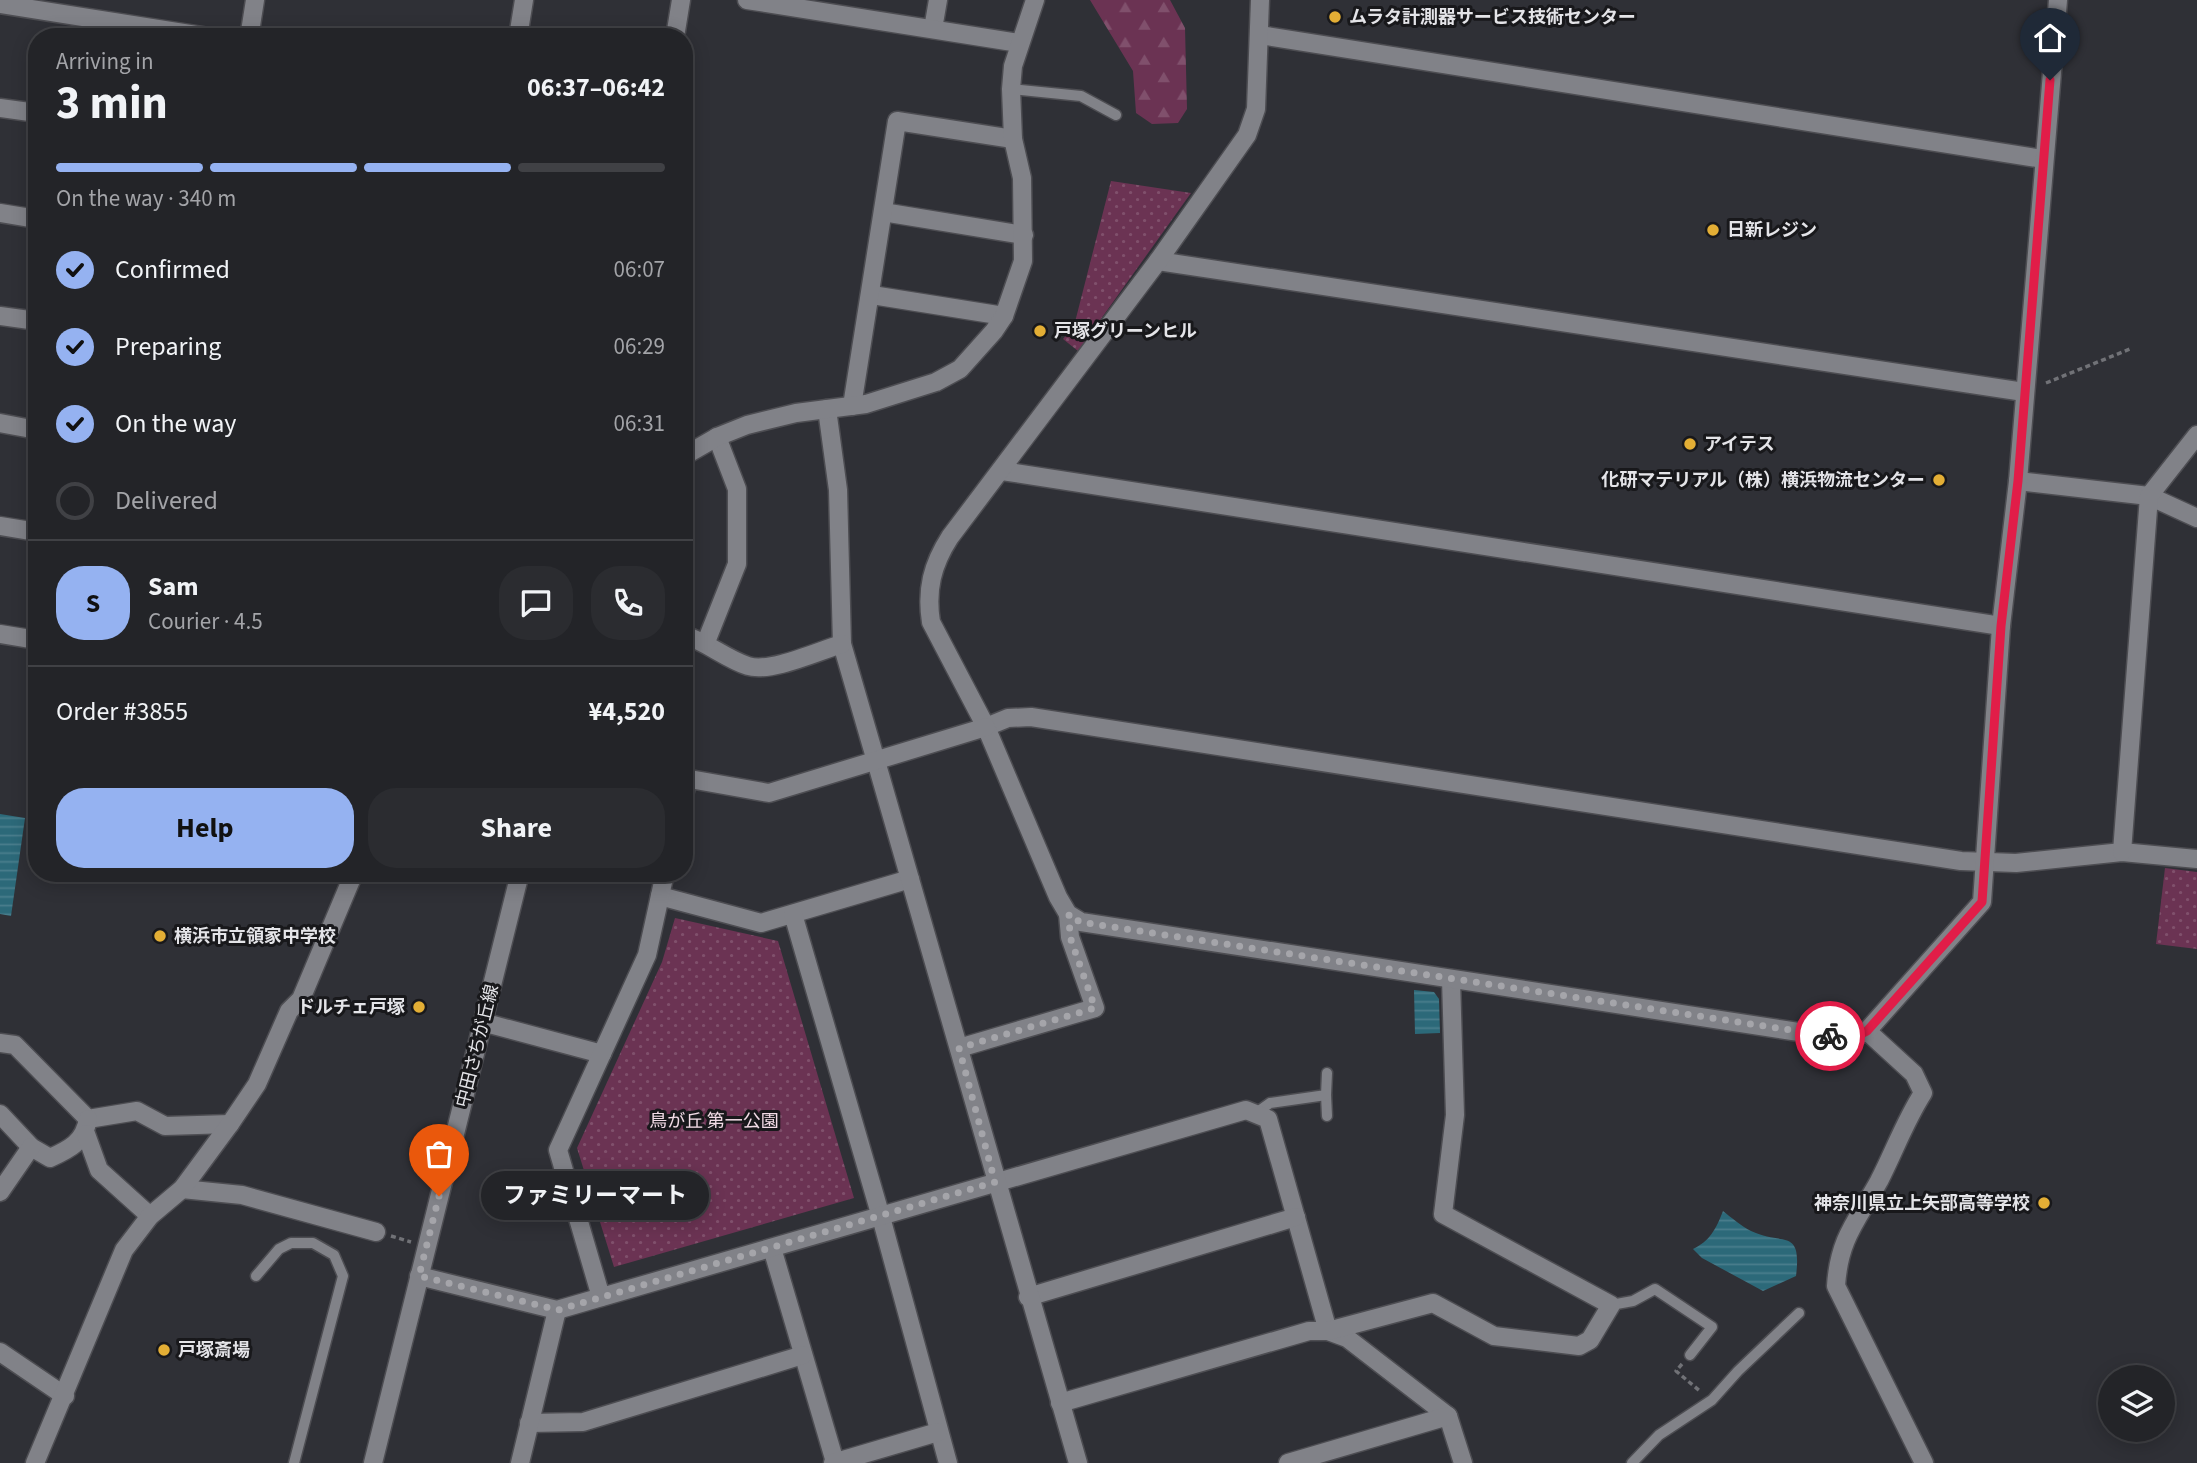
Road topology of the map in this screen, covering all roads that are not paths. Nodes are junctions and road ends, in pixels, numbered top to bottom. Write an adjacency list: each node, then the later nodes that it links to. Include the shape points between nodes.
1 (255, 0): 12 (street)
2 (524, 0): 13 (street)
3 (681, 0): 14 (street)
4 (747, 0): 10 (street)
5 (938, 0): 15 (street)
6 (1035, 0): 17 (street)
7 (1260, 0): 16 (street)
8 (2058, 0): 23 (street)
9 (0, 4): 11 (street)
10 (831, 6): 15 (street)
11 (152, 28)
12 (251, 28)
13 (519, 28)
14 (676, 28)
15 (933, 29): 17 (street)
16 (1260, 35): 23 (street); 28 (street, via 1256,109 1247,135)
17 (1020, 43): 18 (street)
18 (1011, 89): 21 (lane, via 1081,96); 22 (street)
19 (0, 108): 20 (street)
20 (28, 112)
21 (1116, 116)
22 (1013, 139): 24 (street, via 897,121); 27 (street, via 1022,178)
23 (2043, 159): 33 (street)
24 (883, 212): 27 (street); 29 (street)
25 (0, 213): 26 (street)
26 (28, 218)
27 (1024, 235): 31 (street, via 1023,261)
28 (1158, 261): 33 (street); 41 (street)
29 (872, 295): 31 (street); 34 (street)
30 (0, 316): 32 (street)
31 (1004, 316): 34 (street, via 960,369 936,382)
32 (28, 320)
33 (2024, 392): 42 (street)
34 (852, 406): 35 (street)
35 (827, 409): 39 (street, via 747,425); 52 (street, via 838,490)
36 (0, 424): 37 (street)
37 (28, 429)
38 (2197, 435): 43 (street)
39 (717, 437): 40 (street); 51 (street, via 737,489 737,564)
40 (693, 451)
41 (1002, 471): 47 (street); 53 (street, via 936,560 928,604 939,640)
42 (2018, 481): 43 (street); 47 (street)
43 (2149, 496): 44 (street); 56 (street)
44 (2197, 517)
45 (0, 526): 46 (street)
46 (28, 531)
47 (2001, 626): 58 (street)
48 (0, 634): 50 (street)
49 (693, 638): 51 (street)
50 (28, 639)
51 (706, 642): 52 (street, via 747,666 765,668)
52 (842, 643): 54 (street)
53 (986, 727): 54 (street); 58 (street, via 1008,718 1031,717); 65 (street)
54 (877, 761): 55 (street, via 769,793); 59 (street)
55 (693, 785)
56 (2122, 852): 57 (street); 58 (street)
57 (2197, 859)
58 (1986, 863): 68 (street, via 1982,902)
59 (910, 879): 64 (street); 70 (street)
60 (350, 882): 77 (street, via 301,999 289,1011 257,1084)
61 (518, 882): 67 (street, 中田さちが丘線)
62 (663, 882): 63 (street)
63 (660, 896): 64 (street, via 761,923); 71 (street, via 647,955)
64 (793, 914): 84 (street)
65 (1069, 914): 66 (street, via 1080,922); 70 (street, via 1070,937 1095,1008)
66 (1451, 979): 68 (street, via 1838,1038); 92 (street, via 1455,1115 1443,1214)
67 (482, 1022): 71 (street); 89 (street, 中田さちが丘線)
68 (1867, 1031): 114 (street, via 1914,1074 1923,1093 1906,1119 1879,1181 1850,1226 1837,1265 1836,1286)
69 (0, 1043): 78 (street, via 15,1045)
70 (959, 1048): 80 (street)
71 (602, 1054): 90 (street, via 558,1150)
72 (1327, 1073): 73 (lane)
73 (1326, 1095): 74 (lane, via 1270,1103); 76 (lane)
74 (1256, 1113): 80 (street, via 1246,1110); 85 (street, via 1268,1119)
75 (0, 1114): 79 (street)
76 (1327, 1116)
77 (230, 1124): 78 (street, via 165,1126 137,1111); 81 (street)
78 (87, 1127): 79 (street, via 72,1148 50,1158); 83 (street, via 99,1170)
79 (31, 1147): 82 (street)
80 (995, 1182): 84 (street); 91 (street)
81 (182, 1189): 83 (street); 86 (street, via 242,1195)
82 (0, 1192)
83 (150, 1216): 99 (street, via 124,1250)
84 (881, 1217): 87 (street); 103 (street)
85 (1296, 1217): 91 (street); 95 (street)
86 (376, 1232)
87 (772, 1248): 90 (street); 97 (street)
88 (256, 1276): 105 (lane, via 279,1249 291,1243 313,1243 334,1255 343,1276)
89 (419, 1276): 93 (street); 106 (street, 中田さちが丘線)
90 (601, 1297): 93 (street)
91 (1028, 1297): 100 (street)
92 (1611, 1305): 95 (street, via 1590,1340 1579,1346 1494,1336 1433,1303); 98 (lane, via 1633,1301 1655,1289 1712,1327)
93 (558, 1310): 102 (street)
94 (1799, 1313): 113 (lane, via 1712,1400 1660,1435)
95 (1328, 1331): 100 (street, via 1309,1331); 101 (street, via 1348,1338)
96 (0, 1352): 99 (street)
97 (803, 1355): 102 (street, via 583,1422); 108 (street)
98 (1690, 1355)
99 (65, 1396): 104 (street)
100 (1060, 1403): 110 (street)
101 (1448, 1416): 111 (street); 112 (street)
102 (529, 1423): 107 (street)
103 (938, 1432): 108 (street); 109 (street)
104 (35, 1463)
105 (294, 1463)
106 (373, 1463)
107 (520, 1463)
108 (834, 1463)
109 (948, 1463)
110 (1079, 1463)
111 (1288, 1463)
112 (1463, 1463)
113 (1632, 1463)
114 (1924, 1463)

